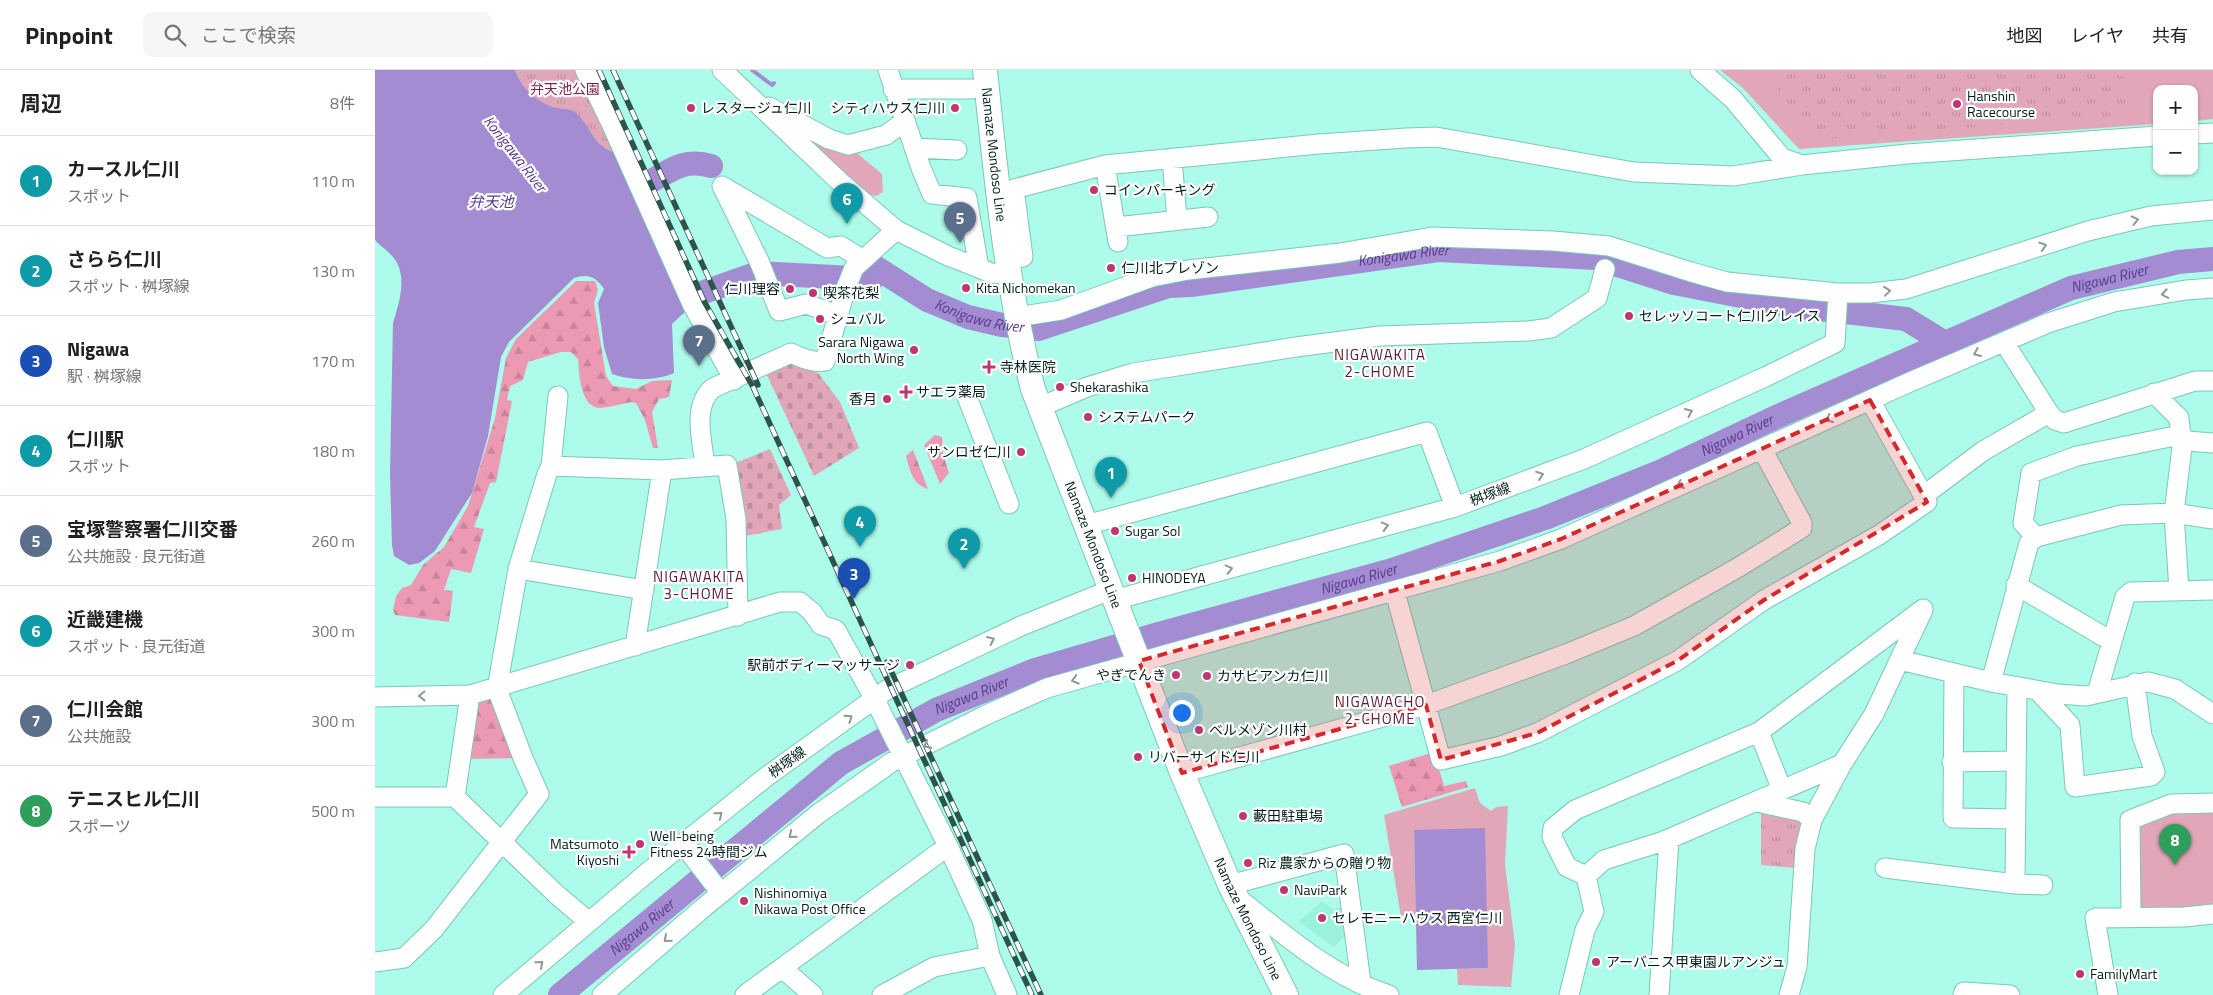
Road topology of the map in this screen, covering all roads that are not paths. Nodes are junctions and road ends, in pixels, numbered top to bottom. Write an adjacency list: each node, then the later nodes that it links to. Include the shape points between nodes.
1 (585, 70): 30 (street, via 693,306)
2 (722, 70): 7 (street)
3 (888, 70): 6 (street)
4 (1700, 70): 16 (street, via 1733,99 1782,158)
5 (978, 80): 6 (street); 22 (main road, Namaze Mondoso Line)
6 (893, 89): 8 (street)
7 (752, 98): 8 (street, via 829,139 848,145 886,135); 20 (street)
8 (905, 121): 12 (street)
9 (2213, 132): 10 (street)
10 (2198, 134)
11 (2153, 136): 16 (street)
12 (914, 148): 13 (street); 23 (street, via 932,194 967,198)
13 (957, 151)
14 (1172, 158): 15 (street); 16 (street, via 1436,137 1634,172 1733,176); 19 (street)
15 (1105, 165): 19 (street, via 1117,235); 22 (street, via 1014,189 1023,256)
16 (1801, 165)
17 (2213, 210): 26 (street, one-way to 17, via 1906,289 2088,231 2151,216)
18 (1208, 217): 19 (street)
19 (1177, 220)
20 (896, 230): 21 (street); 23 (street)
21 (858, 264): 27 (street); 27 (street, via 841,246 827,248 722,186 779,311 806,304)
22 (1009, 266): 23 (street, via 991,272); 28 (main road, Namaze Mondoso Line)
23 (979, 268)
24 (1605, 269): 36 (street, via 1597,298 1551,328 1380,336 1296,347 1133,373 1087,387)
25 (2213, 288): 29 (street, one-way to 29, via 2113,302 2048,323)
26 (1838, 295): 28 (street, via 1727,282 1609,246 1432,237 1340,253 1152,277); 46 (street, 桝塚線, one-way to 26, via 1584,459 1835,343)
27 (838, 315): 30 (street, via 825,361 818,362 791,353)
28 (1018, 328): 36 (main road, Namaze Mondoso Line)
29 (2004, 342): 35 (street, one-way to 35); 37 (street)
30 (734, 380): 41 (street, via 713,388 705,394 702,402 700,423)
31 (2213, 381): 32 (street, via 2195,381)
32 (2154, 393): 37 (street, via 2064,422 2055,420); 38 (street, via 2179,418)
33 (558, 396): 42 (street)
34 (967, 397): 45 (street)
35 (1870, 400): 40 (street, one-way to 40); 44 (street)
36 (1040, 407): 49 (main road, Namaze Mondoso Line)
37 (2049, 413): 44 (street, via 1983,451)
38 (2180, 435): 39 (street, via 2187,441); 47 (street, via 2182,447); 50 (street, via 2077,456 2031,473 2023,524)
39 (2213, 443)
40 (1762, 449): 56 (street, one-way to 56, via 1561,539); 73 (street, via 1802,528 1634,626)
41 (705, 465): 43 (street); 58 (street, via 727,465 736,519)
42 (551, 466): 43 (street); 51 (street)
43 (662, 470): 53 (street)
44 (1923, 496): 73 (street, via 1927,502 1879,535 1764,600 1677,661 1537,733 1501,746 1441,760)
45 (1009, 504)
46 (1455, 507): 49 (street, via 1427,432); 57 (street, 桝塚線, one-way to 46)
47 (2175, 513): 48 (street); 50 (street, via 2121,515); 55 (street)
48 (2213, 519)
49 (1086, 525): 57 (main road, Namaze Mondoso Line)
50 (2036, 538): 52 (street, via 2029,543)
51 (518, 568): 53 (street); 67 (street)
52 (2016, 585): 59 (street); 64 (street)
53 (643, 590): 60 (street)
54 (2213, 590): 55 (street)
55 (2179, 591): 59 (street, via 2131,592 2125,597)
56 (1395, 592): 61 (street); 73 (street)
57 (1113, 598): 61 (main road, Namaze Mondoso Line); 72 (street, 桝塚線, one-way to 57, via 898,684 1021,626)
58 (738, 616): 60 (street); 72 (street, via 780,602 800,602 821,625 836,630)
59 (2111, 641): 69 (street)
60 (635, 646): 67 (street)
61 (1137, 658): 76 (street, one-way to 76, via 1047,688); 80 (main road, Namaze Mondoso Line)
62 (1900, 660): 63 (street); 75 (street, via 1923,609); 79 (street, via 1874,714)
63 (1953, 673): 64 (street); 78 (street)
64 (1991, 682): 66 (street)
65 (2135, 684): 68 (street, via 2142,736 2155,772 2151,776 2075,787 2070,725); 69 (street); 74 (street, via 2149,682 2175,689)
66 (2017, 687): 68 (street); 77 (street)
67 (497, 689): 70 (street); 89 (street, via 539,794)
68 (2039, 692): 69 (street)
69 (2097, 694)
70 (470, 696): 71 (street, one-way to 71); 83 (street)
71 (375, 697)
72 (876, 701): 76 (street); 90 (street, 桝塚線, one-way to 72, via 766,777)
73 (1426, 705): 80 (street)
74 (2213, 714)
75 (1759, 732): 81 (street); 93 (street, via 1575,810 1553,828 1552,837 1567,866)
76 (903, 755): 91 (street); 97 (street, one-way to 97, via 818,814)
77 (2016, 761): 78 (street); 86 (street)
78 (1952, 762): 86 (street, via 1953,818)
79 (1842, 764): 81 (street); 87 (street)
80 (1182, 773): 96 (main road, Namaze Mondoso Line)
81 (1782, 790): 84 (street)
82 (375, 796): 83 (street)
83 (455, 797): 89 (street)
84 (1757, 802): 87 (street, via 1803,812); 88 (street)
85 (2213, 803): 99 (street, via 2171,804 2130,820)
86 (2016, 819): 94 (street)
87 (1812, 820): 116 (street, via 1805,849 1797,967)
88 (1669, 839): 93 (street, via 1604,860); 115 (street)
89 (501, 841): 100 (street); 104 (street, via 434,929 405,958)
90 (683, 844): 97 (street); 100 (street, 桝塚線)
91 (948, 846): 103 (street, via 982,920); 105 (street)
92 (1885, 868): 94 (street)
93 (1586, 876): 114 (street, via 1594,912 1585,930)
94 (2015, 884): 95 (street)
95 (2043, 885)
96 (1233, 891): 101 (street); 102 (main road, Namaze Mondoso Line); 106 (street, via 1344,854)
97 (721, 893): 109 (street, one-way to 109)
98 (2213, 914): 99 (street)
99 (2131, 916): 119 (street, via 2095,918)
100 (589, 922): 108 (street, 桝塚線, one-way to 100)
101 (1273, 926): 102 (street, via 1261,939); 106 (street, via 1313,957)
102 (1262, 948): 113 (main road, Namaze Mondoso Line)
103 (990, 956): 107 (street, via 934,967); 112 (street)
104 (375, 962)
105 (782, 968): 110 (street); 111 (street)
106 (1374, 991)
107 (893, 992)
108 (503, 995)
109 (602, 995)
110 (745, 995)
111 (813, 995)
112 (1007, 995)
113 (1286, 995)
114 (1569, 995)
115 (1659, 995)
116 (1789, 995)
117 (1963, 995): 118 (street, via 1964,992)
118 (2010, 995)
119 (2108, 995)

